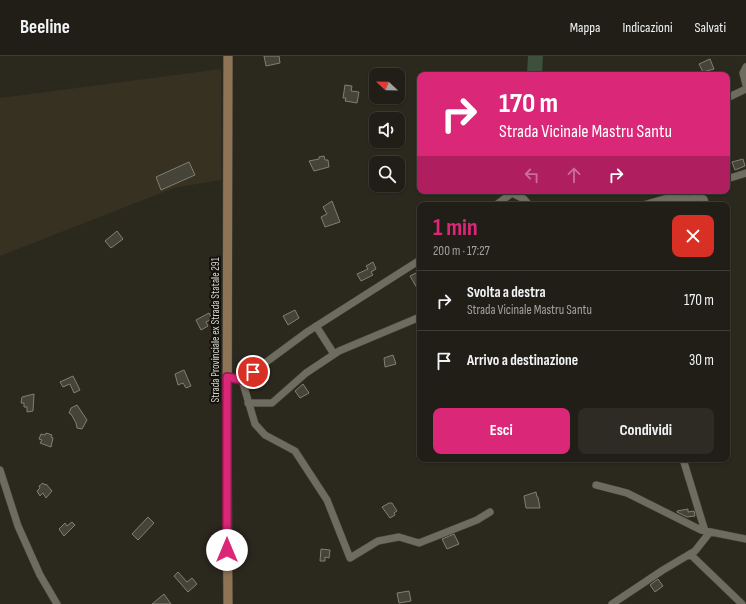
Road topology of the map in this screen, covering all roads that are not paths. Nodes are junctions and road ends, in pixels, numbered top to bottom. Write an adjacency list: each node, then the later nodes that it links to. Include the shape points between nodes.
1 (228, 56): 20 (street, Strada Provinciale ex Strada Statale 291)
2 (746, 67): 3 (street, via 743,73)
3 (746, 85)
4 (746, 89): 5 (street)
5 (730, 97)
6 (746, 173): 7 (street)
7 (730, 179)
8 (511, 194): 11 (street)
9 (514, 194): 12 (street)
10 (682, 194): 13 (street)
11 (500, 202)
12 (526, 202)
13 (654, 202)
14 (678, 202): 15 (street, via 698,197)
15 (705, 202)
16 (417, 262): 18 (street)
17 (417, 318): 19 (street)
18 (316, 326): 19 (street); 21 (street)
19 (334, 354): 22 (street, via 306,373 272,403)
20 (227, 377): 21 (street); 31 (street, Strada Provinciale ex Strada Statale 291)
21 (242, 380): 22 (street)
22 (248, 403): 26 (street, via 255,424 265,435 295,451 328,500 350,558 378,541 399,537 419,543 477,520)
23 (683, 462): 27 (street)
24 (0, 470): 30 (street, via 18,526 40,575)
25 (596, 485): 27 (street, via 627,493)
26 (490, 512)
27 (707, 531): 28 (street); 29 (street, via 695,551)
28 (746, 539)
29 (690, 554): 32 (street); 33 (street)
30 (57, 604)
31 (228, 604)
32 (612, 604)
33 (742, 604)

